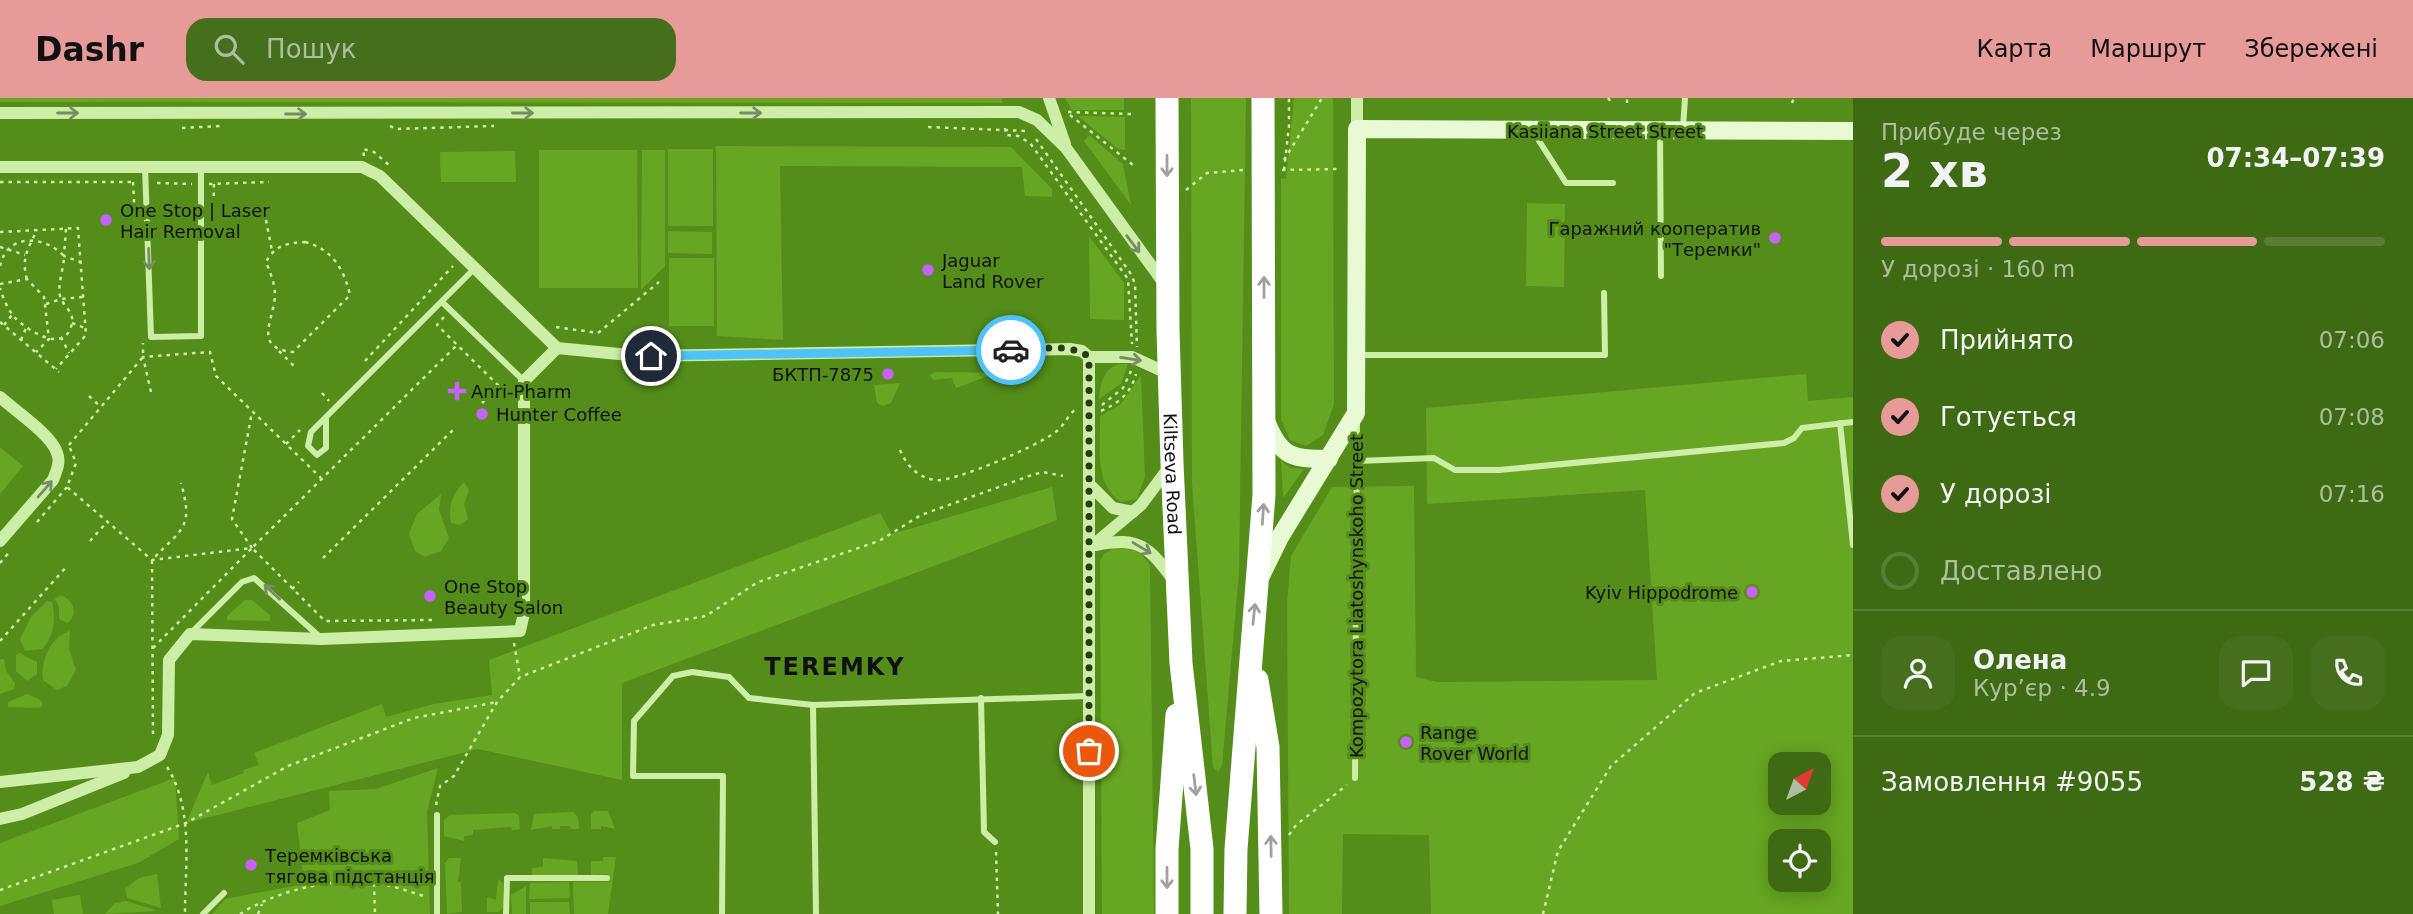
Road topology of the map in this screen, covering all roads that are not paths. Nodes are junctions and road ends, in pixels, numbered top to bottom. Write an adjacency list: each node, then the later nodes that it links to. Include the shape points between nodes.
1 (1049, 98): 12 (street)
2 (1167, 98): 19 (highway, Kiltseva Road, one-way to 19)
3 (1263, 98): 29 (highway, one-way to 3)
4 (1357, 98): 7 (street, Kompozytora Liatoshynskoho Street)
5 (1685, 98): 11 (lane)
6 (0, 113): 12 (street, one-way to 12, via 1005,121 1018,112 1037,120)
7 (1357, 129): 8 (street, Kasiiana Street Street); 23 (street, Kompozytora Liatoshynskoho Street)
8 (1532, 131): 10 (street, Kasiiana Street Street); 16 (lane, via 1566,183)
9 (1853, 131): 11 (street, Kasiiana Street Street)
10 (1660, 132): 11 (street, Kasiiana Street Street); 18 (lane)
11 (1683, 132)
12 (1066, 148): 19 (street, one-way to 19)
13 (201, 166): 15 (street); 15 (lane, one-way to 13, via 152,337 201,336); 17 (street, via 355,166 373,171)
14 (0, 167): 15 (street)
15 (145, 167)
16 (1613, 183)
17 (474, 269): 21 (lane); 22 (street)
18 (1661, 276)
19 (1168, 288): 25 (highway, Kiltseva Road)
20 (1604, 293): 23 (lane, via 1605,355)
21 (442, 302): 26 (lane); 30 (lane)
22 (557, 348): 24 (street, via 636,356 1070,349); 26 (street)
23 (1357, 355): 28 (street, Kompozytora Liatoshynskoho Street)
24 (1089, 357): 25 (street, via 1135,358); 36 (street)
25 (1169, 374): 35 (highway, Kiltseva Road)
26 (524, 381): 44 (street, via 524,613 520,631)
27 (0, 397): 38 (street, one-way to 27, via 53,480 58,468 58,453 49,440)
28 (1356, 413): 33 (street, Kompozytora Liatoshynskoho Street); 34 (lane, Kompozytora Liatoshynskoho Street)
29 (1264, 415): 33 (street, Kompozytora Liatoshynskoho Street, via 1276,444 1292,456); 41 (highway, one-way to 29)
30 (326, 419): 30 (lane, via 308,439 307,446 317,455 326,447)
31 (1853, 422): 32 (lane)
32 (1840, 423): 34 (lane, via 1802,428 1784,443 1499,470 1455,470 1434,458); 39 (lane)
33 (1329, 459): 41 (street, Kompozytora Liatoshynskoho Street)
34 (1358, 461): 51 (lane, Kompozytora Liatoshynskoho Street)
35 (1172, 463): 37 (street); 42 (highway, Kiltseva Road)
36 (1090, 485): 37 (street, via 1113,508); 40 (street)
37 (1133, 512): 40 (street)
38 (0, 541)
39 (1853, 545)
40 (1092, 546): 42 (street, one-way to 42, via 1133,541 1153,554); 47 (street)
41 (1258, 582): 45 (highway, one-way to 41)
42 (1178, 586): 46 (highway, Kiltseva Road)
43 (190, 634): 44 (street); 44 (lane, one-way to 43, via 254,578 242,582); 50 (street, via 169,660 168,735 160,755)
44 (321, 639)
45 (1251, 645): 66 (highway); 67 (highway, one-way to 45, via 1268,747)
46 (1181, 663): 64 (highway, one-way to 64, via 1167,849); 65 (highway, Kiltseva Road, one-way to 65, via 1202,849)
47 (1089, 696): 48 (lane); 63 (street)
48 (981, 698): 49 (lane); 55 (lane, via 984,832)
49 (813, 705): 61 (lane, via 749,698 729,677 692,672 673,676 634,721 633,776 723,776); 62 (lane)
50 (138, 767): 52 (street); 54 (street)
51 (1355, 778)
52 (0, 782)
53 (437, 815): 59 (lane)
54 (0, 819)
55 (995, 842)
56 (607, 878): 60 (lane, via 507,878)
57 (224, 893): 58 (lane)
58 (203, 914)
59 (437, 914)
60 (506, 914)
61 (722, 914)
62 (816, 914)
63 (1089, 914)
64 (1167, 914)
65 (1202, 914)
66 (1235, 914)
67 (1271, 914)

